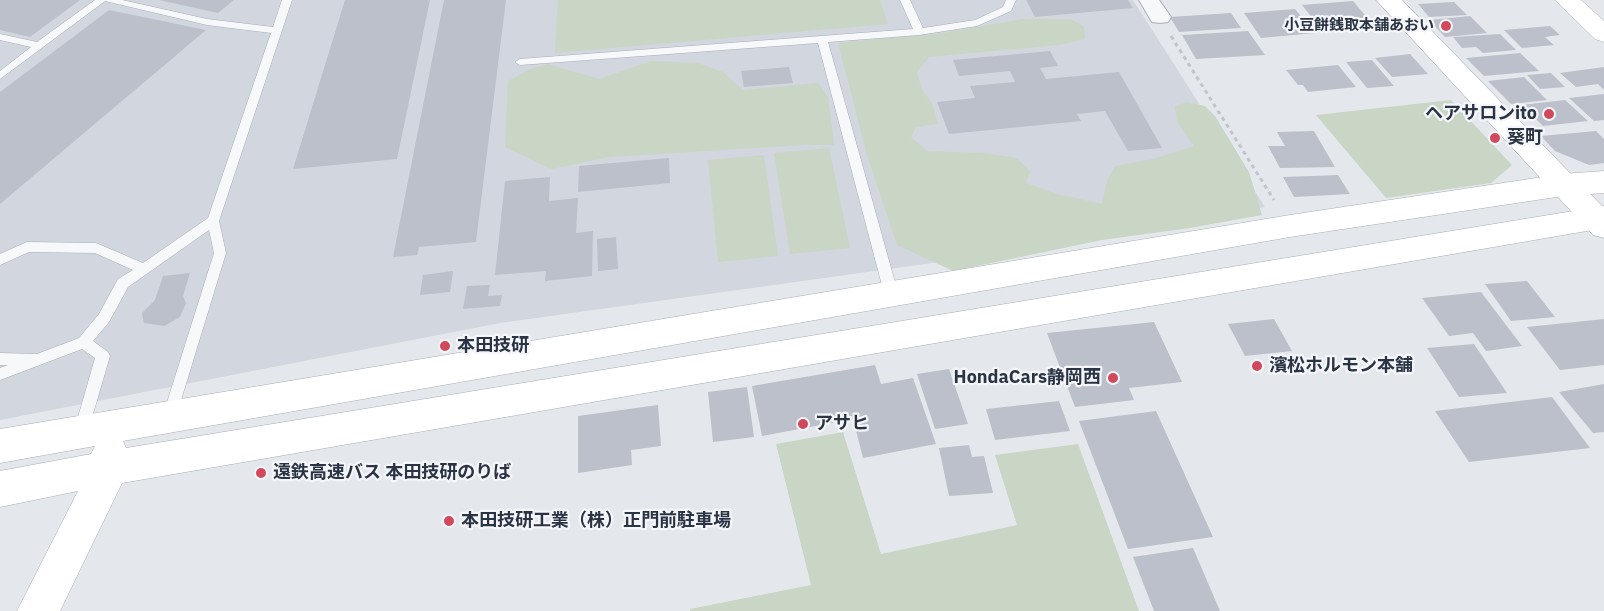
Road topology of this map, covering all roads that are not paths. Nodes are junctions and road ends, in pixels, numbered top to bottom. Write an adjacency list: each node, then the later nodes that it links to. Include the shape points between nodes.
1 (101, 0): 13 (lane)
2 (109, 0): 8 (lane, via 207,22)
3 (287, 0): 8 (lane)
4 (904, 0): 9 (lane)
5 (1011, 0): 9 (lane, via 1007,9 977,22)
6 (1388, 0): 17 (main road)
7 (1567, 0): 10 (main road)
8 (277, 31): 19 (lane)
9 (920, 32): 12 (lane)
10 (1604, 34)
11 (0, 37): 13 (lane)
12 (822, 39): 14 (lane); 22 (lane)
13 (39, 46): 15 (lane)
14 (520, 63)
15 (0, 76)
16 (1604, 182): 17 (main road)
17 (1563, 185): 18 (main road); 22 (main road)
18 (1601, 220): 30 (main road)
19 (213, 221): 21 (lane); 27 (lane, via 220,253)
20 (0, 260): 21 (lane, via 27,247 96,248)
21 (144, 268): 23 (lane, via 123,283 104,318)
22 (891, 293): 27 (main road)
23 (84, 342): 24 (lane); 28 (lane, via 103,356)
24 (44, 357): 25 (lane); 26 (lane)
25 (0, 358)
26 (0, 375)
27 (170, 416): 28 (main road)
28 (96, 429): 29 (main road); 30 (main road)
29 (0, 446)
30 (110, 468): 31 (main road); 32 (main road)
31 (0, 489)
32 (38, 611)

